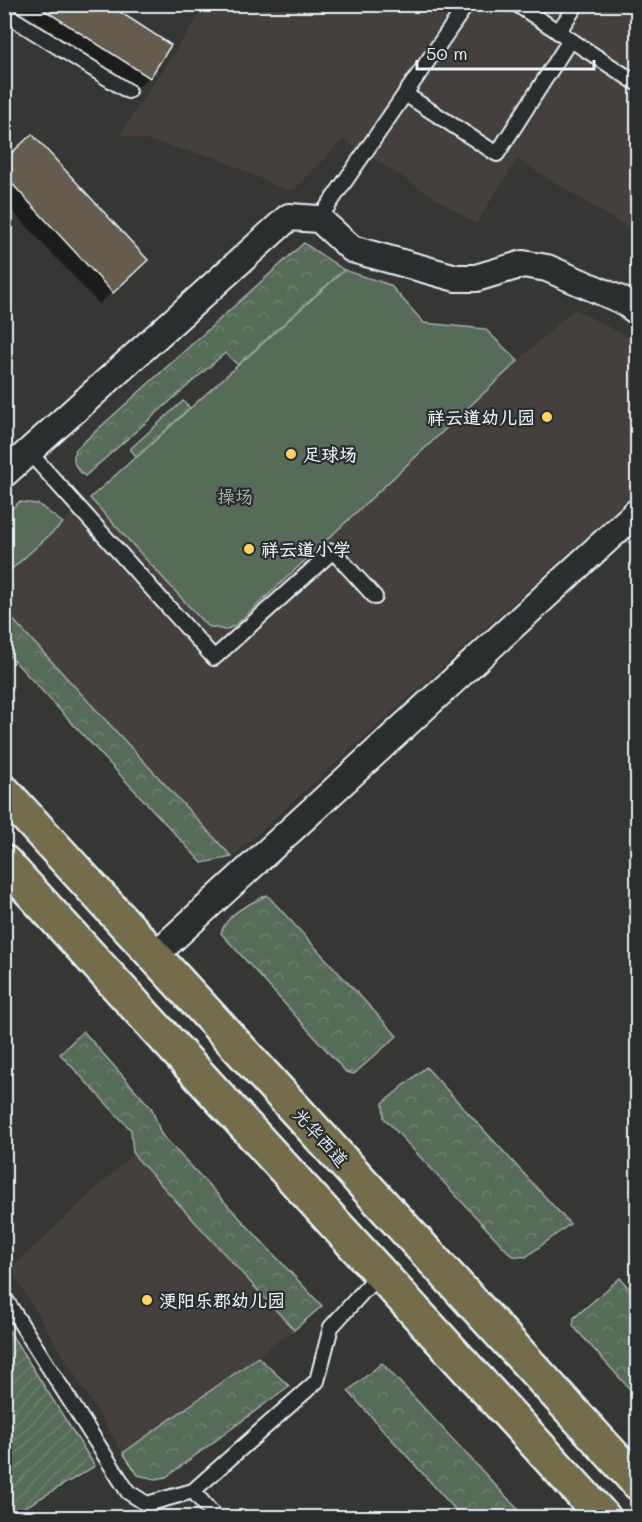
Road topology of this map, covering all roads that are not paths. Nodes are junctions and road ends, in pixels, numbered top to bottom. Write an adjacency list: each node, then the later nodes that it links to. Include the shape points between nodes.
1 (467, 4): 8 (lane)
2 (516, 4): 5 (lane)
3 (577, 4): 5 (lane)
4 (4, 13): 7 (lane)
5 (564, 36): 6 (lane); 8 (lane, via 498,154)
6 (638, 84)
7 (128, 91)
8 (405, 94): 9 (lane)
9 (318, 219): 10 (street, via 352,249 397,264 456,278 476,278 523,264 547,268 621,300); 11 (street, via 289,216)
10 (638, 312)
11 (29, 452): 12 (street); 14 (lane, via 214,658 333,551)
12 (4, 474)
13 (638, 511): 17 (street)
14 (375, 597)
15 (4, 792): 17 (main road, 光华西道)
16 (4, 862): 18 (main road)
17 (155, 955): 20 (main road, 光华西道)
18 (380, 1273): 21 (lane, via 331,1327 317,1381); 23 (main road)
19 (4, 1297): 21 (lane, via 128,1492 147,1504)
20 (638, 1483)
21 (192, 1491): 22 (lane)
22 (216, 1518)
23 (604, 1518)

